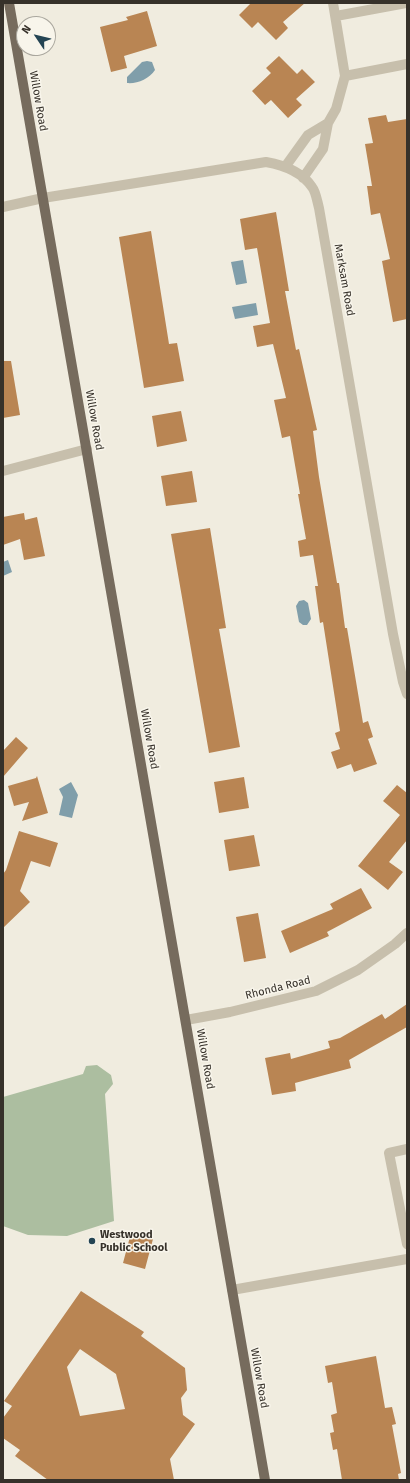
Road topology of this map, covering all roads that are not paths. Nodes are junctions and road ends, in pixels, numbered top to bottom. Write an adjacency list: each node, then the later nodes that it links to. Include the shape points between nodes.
1 (10, 3): 10 (main road, Willow Road)
2 (333, 3): 4 (street)
3 (406, 3): 4 (street)
4 (336, 16): 6 (street)
5 (407, 64): 6 (street)
6 (344, 76): 7 (street, via 336,109)
7 (328, 123): 8 (street, via 308,136); 9 (street, via 323,149)
8 (285, 167): 9 (street, Marksam Road); 10 (street, Marksam Road, via 266,162)
9 (303, 178): 14 (street, Marksam Road, via 312,187 319,208 393,634)
10 (42, 198): 11 (street, Marksam Road); 12 (main road, Willow Road)
11 (3, 206)
12 (87, 449): 13 (street); 16 (main road, Willow Road)
13 (3, 471)
14 (407, 694)
15 (407, 933): 16 (street, Rhonda Road, via 358,970 316,991)
16 (186, 1020): 20 (main road, Willow Road)
17 (407, 1149): 18 (street, via 389,1153)
18 (407, 1244)
19 (407, 1259): 20 (street)
20 (232, 1290): 21 (main road, Willow Road)
21 (264, 1480)

